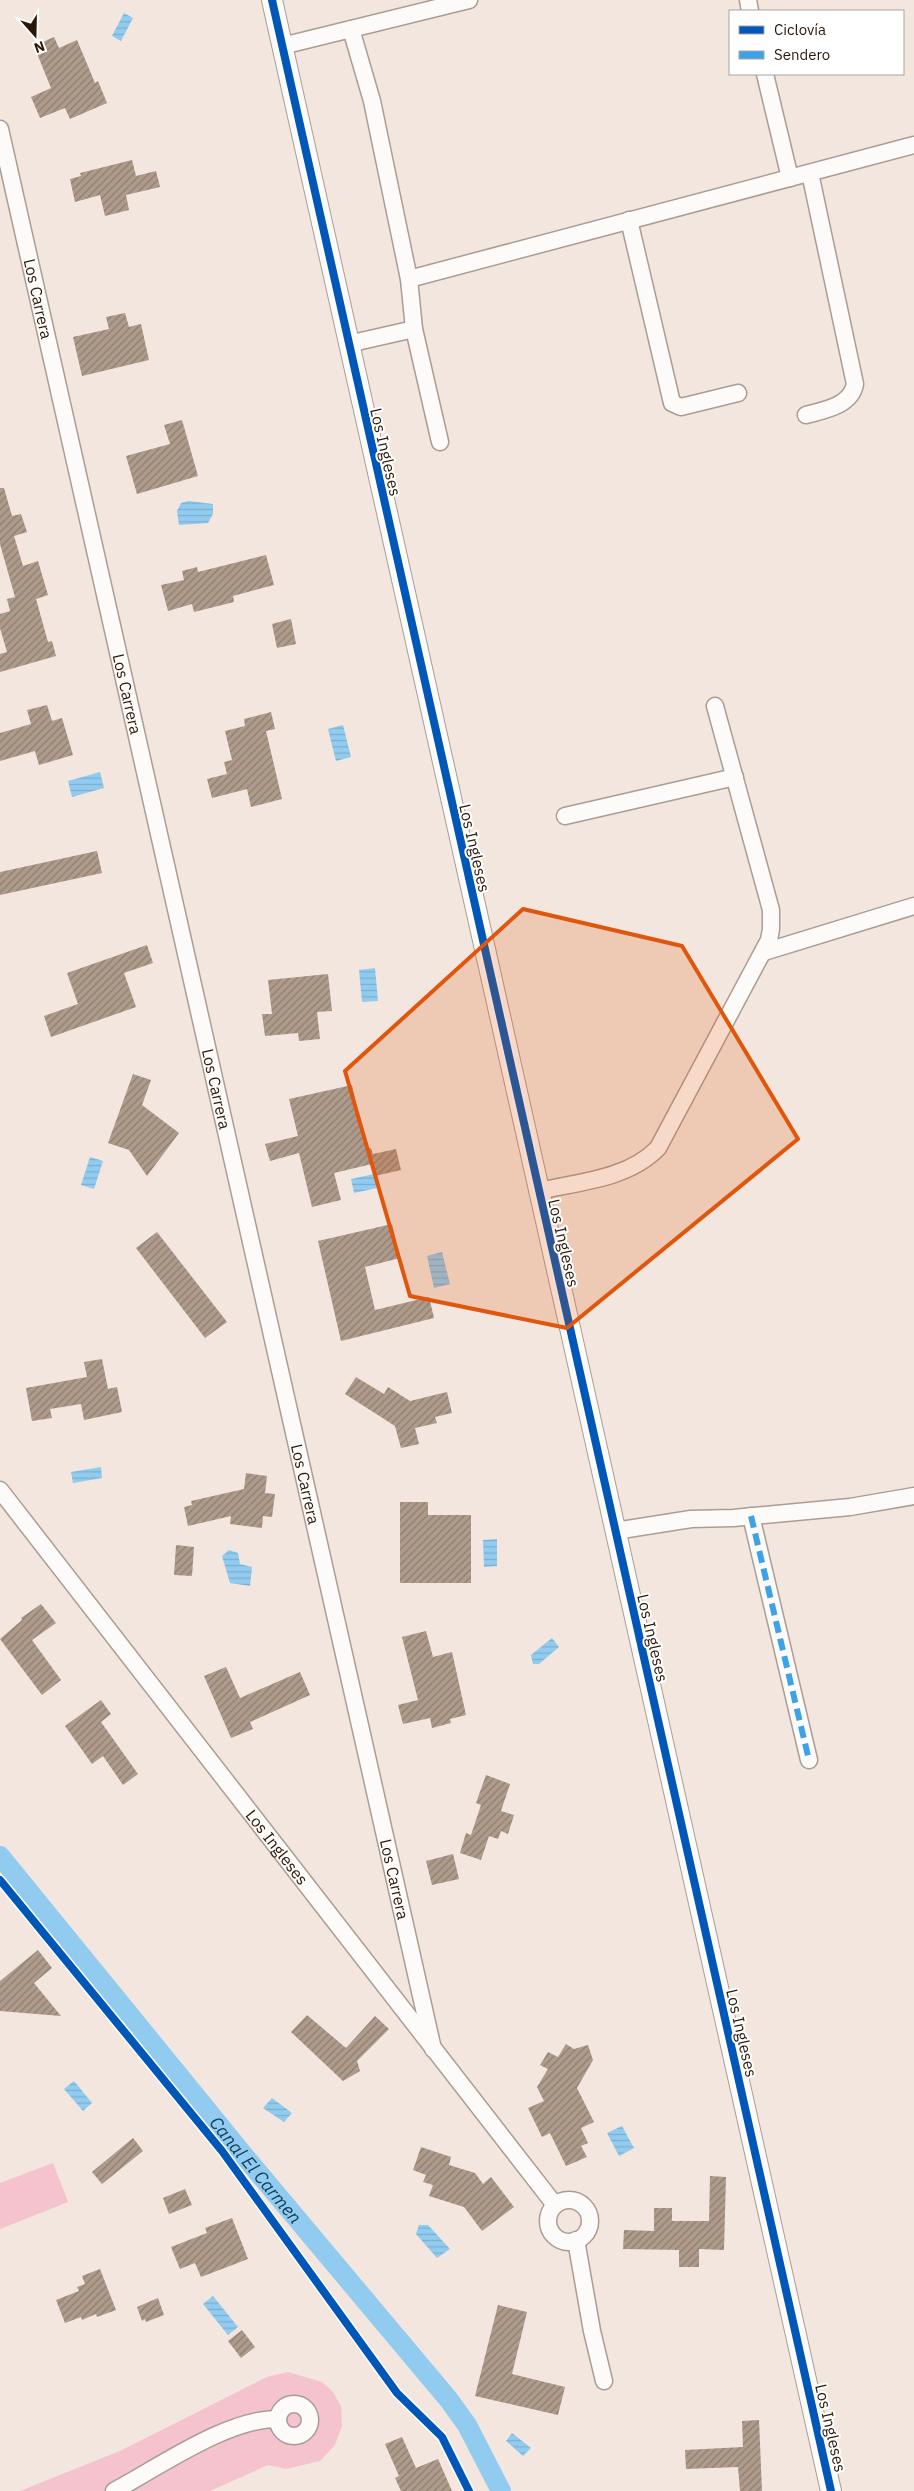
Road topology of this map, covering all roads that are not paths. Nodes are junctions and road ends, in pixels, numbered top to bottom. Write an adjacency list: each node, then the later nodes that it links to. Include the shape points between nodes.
1 (272, 0): 4 (street, Los Ingleses)
2 (470, 0): 3 (street)
3 (351, 29): 4 (street); 11 (street, via 372,101)
4 (282, 46): 13 (street, Los Ingleses)
5 (765, 75): 9 (street)
6 (0, 130): 28 (street, Los Carrera)
7 (914, 145): 8 (street)
8 (810, 174): 9 (street); 15 (street, via 856,384 852,394 839,405)
9 (790, 178): 10 (street)
10 (629, 220): 11 (street); 14 (street, via 672,403 680,407)
11 (409, 279): 12 (street)
12 (414, 329): 13 (street); 16 (street)
13 (348, 344): 22 (street, Los Ingleses)
14 (738, 393)
15 (806, 415)
16 (440, 442)
17 (715, 706): 18 (street)
18 (735, 777): 19 (street); 21 (street, via 770,910 771,929)
19 (565, 816)
20 (914, 906): 21 (street)
21 (764, 952): 22 (street, via 658,1148 642,1162 622,1172)
22 (538, 1191): 26 (street, Los Ingleses)
23 (0, 1490): 28 (street, Los Ingleses)
24 (914, 1496): 25 (street)
25 (751, 1516): 26 (street, via 690,1519); 27 (street)
26 (615, 1531): 34 (street, Los Ingleses)
27 (809, 1760)
28 (433, 2049): 29 (street, Los Ingleses)
29 (555, 2205): 30 (street, via 548,2216 549,2228 563,2241); 30 (street, via 575,2200 587,2209 590,2216 587,2231)
30 (576, 2240): 31 (street)
31 (604, 2381)
32 (278, 2419): 33 (street, via 256,2420 226,2431)
33 (114, 2491)
34 (831, 2491)

